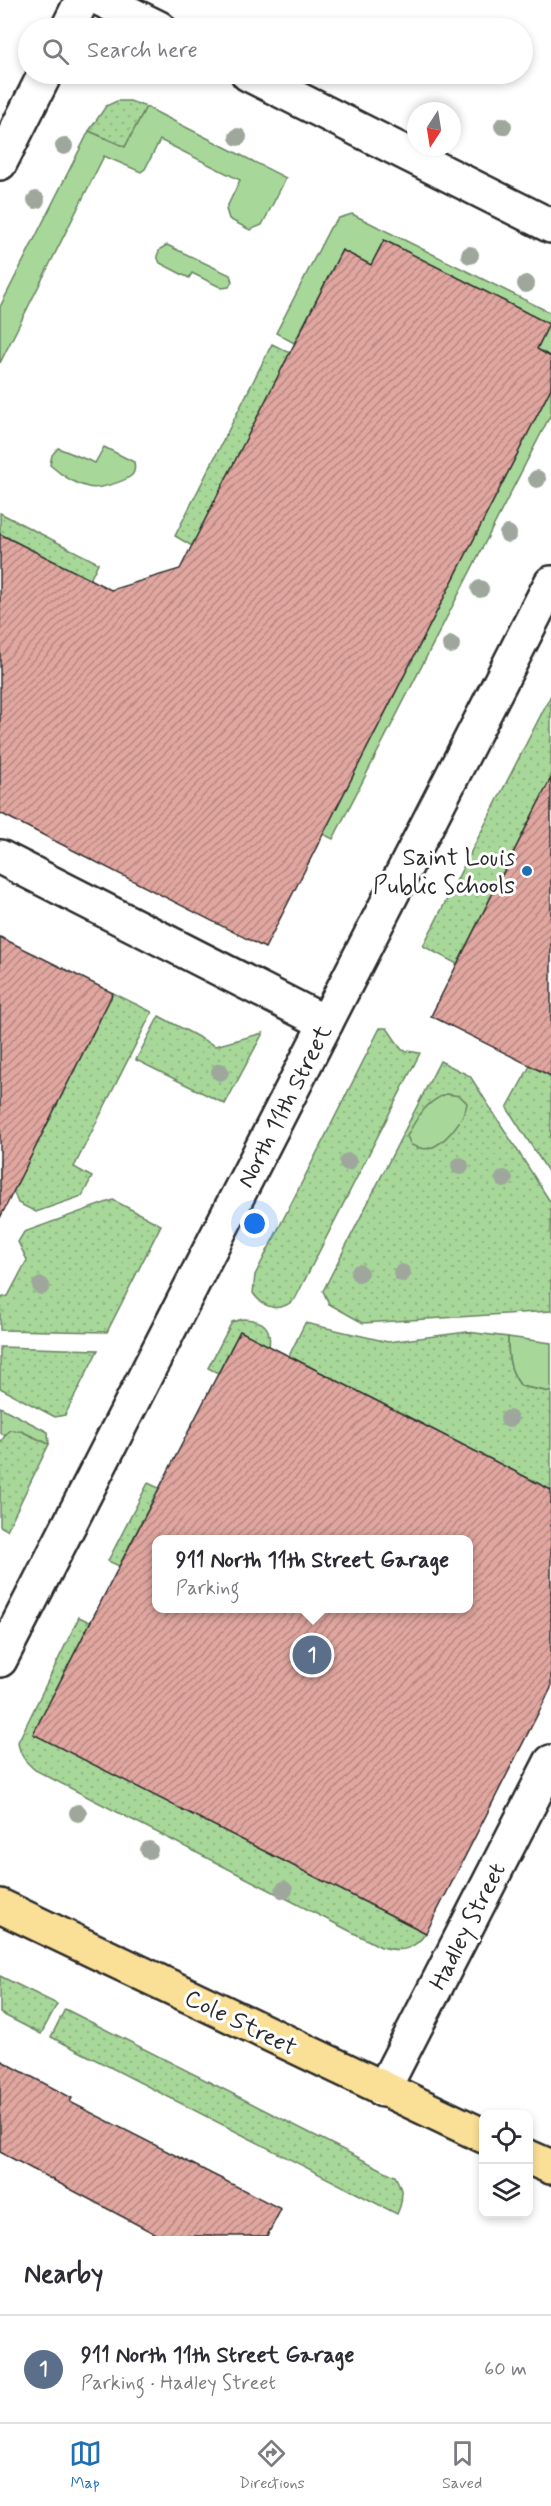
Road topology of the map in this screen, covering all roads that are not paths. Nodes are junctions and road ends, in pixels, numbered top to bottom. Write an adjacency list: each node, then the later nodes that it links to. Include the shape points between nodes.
1 (82, 0): 3 (street)
2 (102, 0): 4 (street)
3 (73, 18)
4 (139, 18)
5 (40, 84): 7 (street)
6 (268, 84): 8 (street)
7 (0, 163)
8 (551, 226)
9 (551, 583): 11 (street, North 11th Street)
10 (0, 857): 11 (street)
11 (326, 1023): 12 (street, North 11th Street)
12 (0, 1660)
13 (551, 1762): 15 (street, Hadley Street)
14 (0, 1906): 15 (main road, Cole Street)
15 (383, 2090): 16 (main road, Cole Street)
16 (479, 2134)
17 (533, 2159): 18 (main road)
18 (551, 2167)

